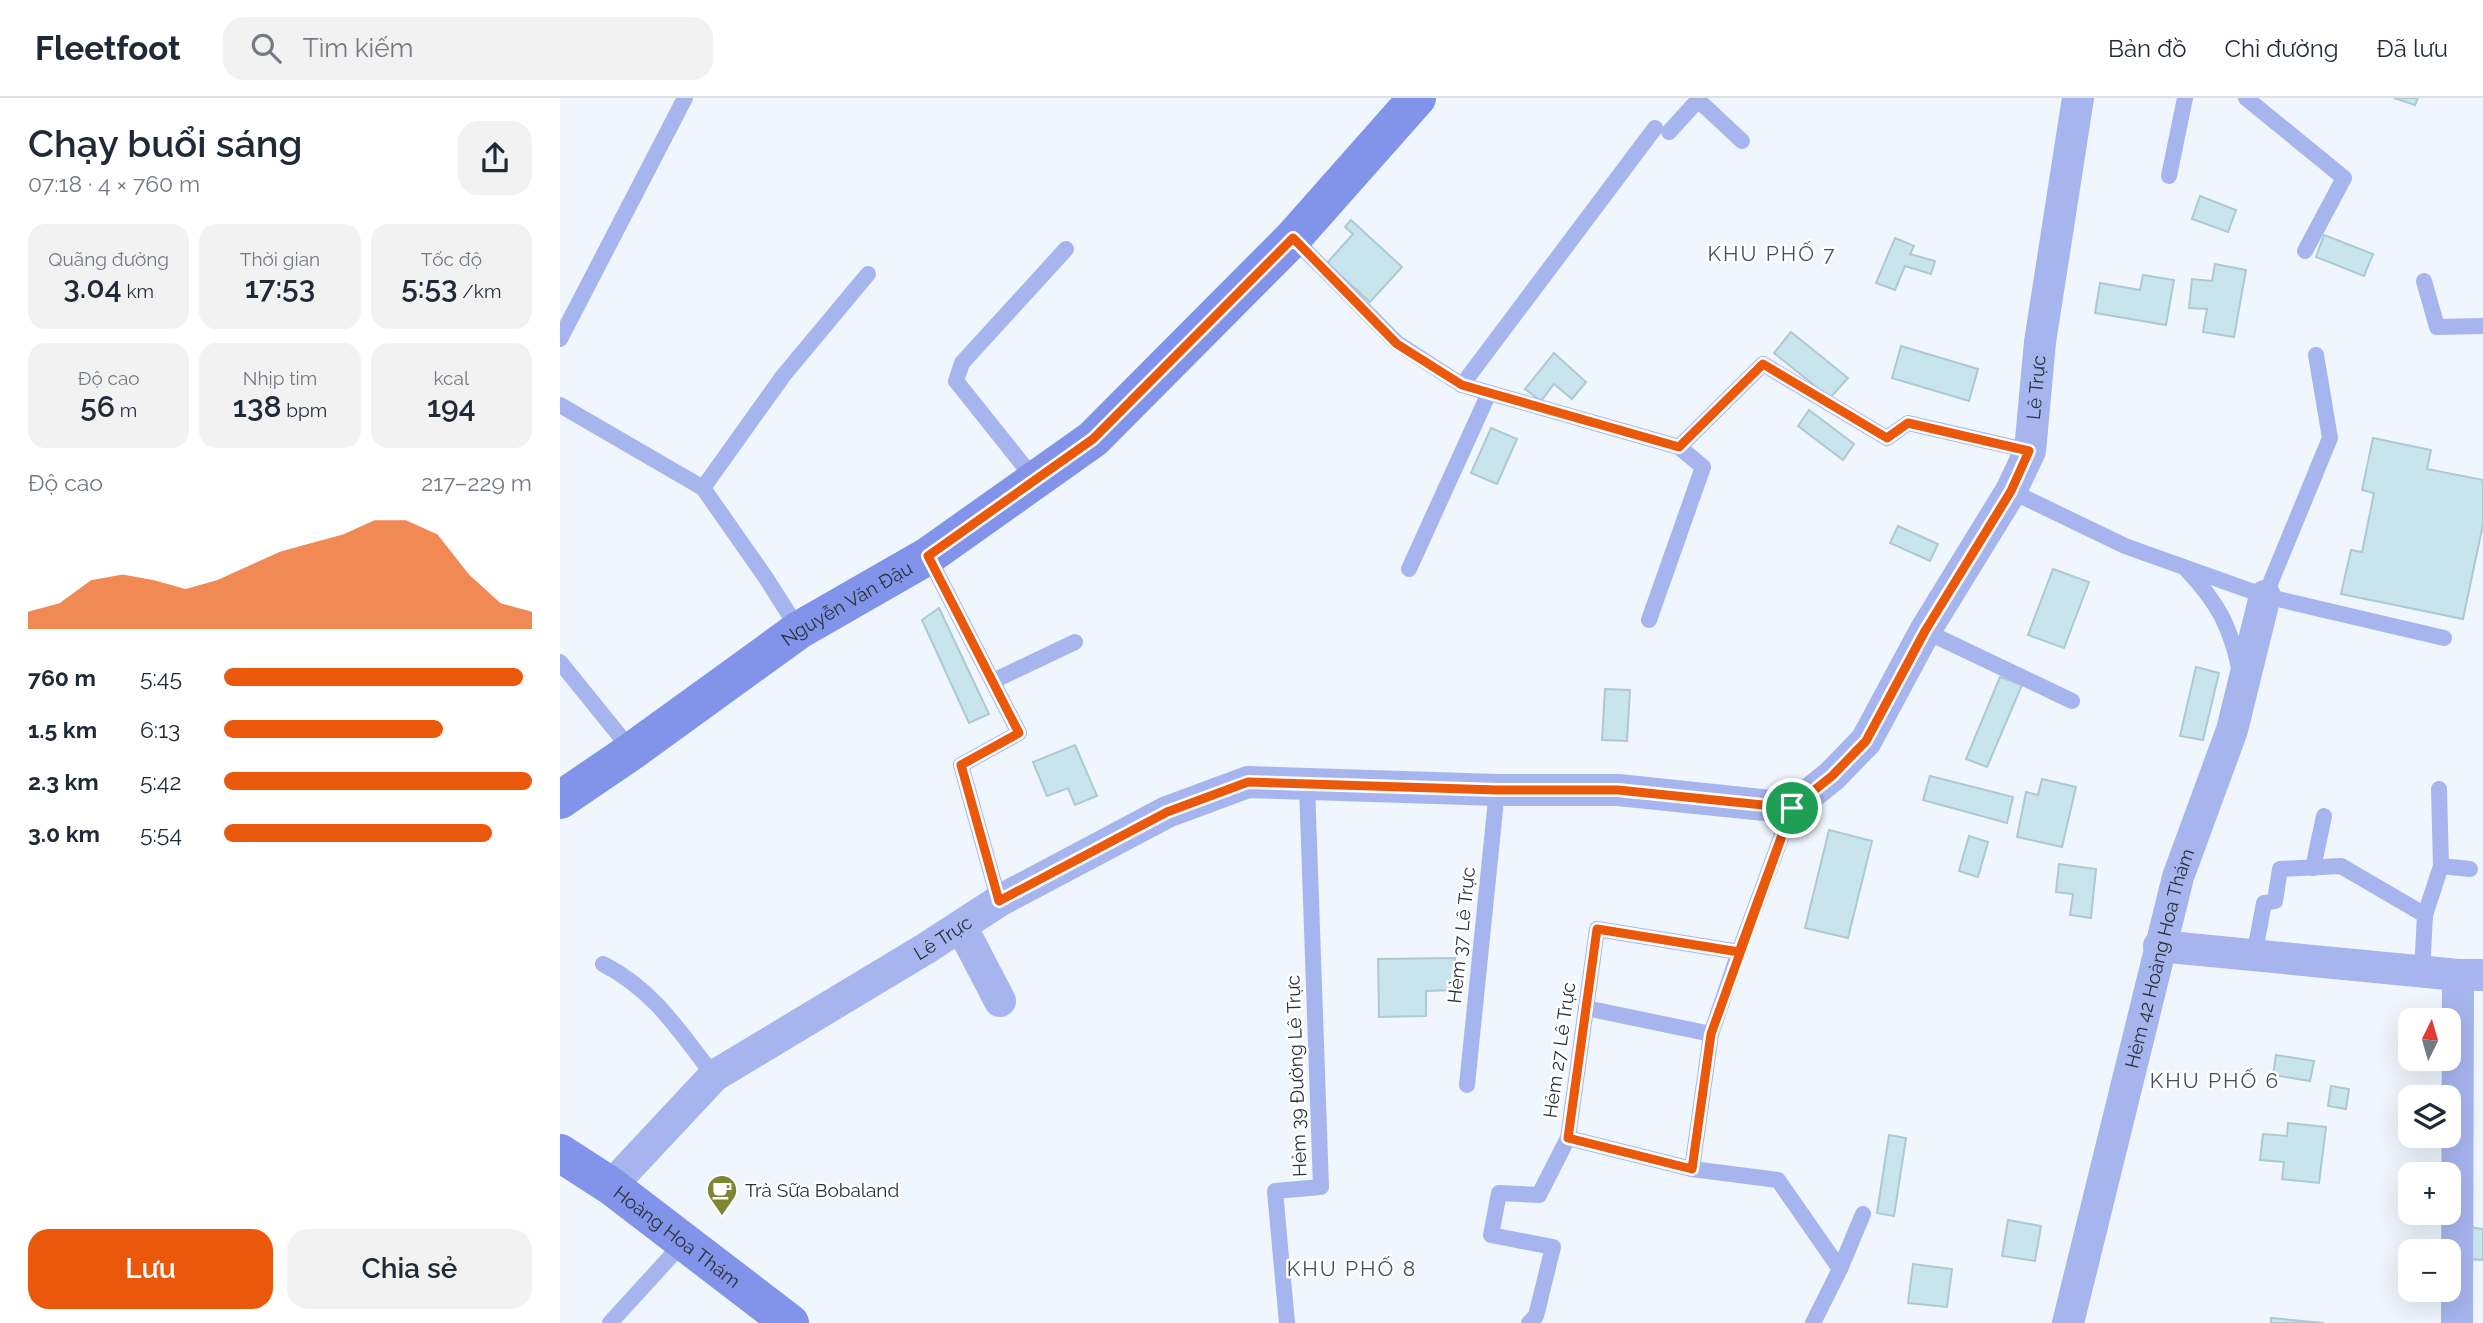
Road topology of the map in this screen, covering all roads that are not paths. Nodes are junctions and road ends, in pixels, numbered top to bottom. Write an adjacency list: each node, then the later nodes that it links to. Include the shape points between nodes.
1 (665, 98): 7 (lane)
2 (1417, 98): 10 (street, Nguyễn Văn Đậu)
3 (2078, 98): 22 (street, Lê Trực, via 2040,342)
4 (2185, 98): 9 (lane)
5 (2246, 98): 12 (lane, via 2344,178)
6 (1699, 99): 8 (lane); 18 (lane, via 1662,130)
7 (682, 104): 16 (lane)
8 (1742, 141)
9 (2169, 176)
10 (1293, 238): 18 (lane, via 1397,344); 23 (street, Nguyễn Văn Đậu, via 1093,439)
11 (1066, 249): 23 (lane, via 962,363 957,381)
12 (2305, 251)
13 (868, 274): 24 (lane, via 783,376)
14 (2424, 281): 15 (lane, via 2437,327)
15 (2483, 326)
16 (560, 339)
17 (2316, 355): 29 (lane, via 2330,438)
18 (1462, 385): 19 (lane)
19 (1489, 393): 21 (lane); 28 (lane)
20 (560, 405): 24 (lane)
21 (1679, 447): 22 (lane, via 1763,364 1887,438 1908,423); 30 (lane, via 1703,467)
22 (2029, 451): 25 (street, Lê Trực)
23 (1035, 480): 26 (street, Nguyễn Văn Đậu)
24 (704, 488): 31 (lane)
25 (2011, 491): 27 (lane, via 2125,546); 32 (street, Lê Trực)
26 (928, 556): 31 (street, Nguyễn Văn Đậu); 36 (lane)
27 (2186, 568): 29 (lane); 37 (lane, via 2219,609)
28 (1409, 569)
29 (2264, 596): 33 (lane); 37 (street, Hẻm 42 Hoàng Hoa Thám)
30 (1649, 620)
31 (799, 631): 39 (street, Nguyễn Văn Đậu)
32 (1925, 631): 38 (lane); 44 (street, Lê Trực, via 1866,741)
33 (2444, 638)
34 (1074, 642): 36 (lane)
35 (560, 662): 39 (lane)
36 (993, 681): 49 (lane, via 1019,733 961,765)
37 (2243, 687): 52 (street, Hẻm 42 Hoàng Hoa Thám)
38 (2072, 702)
39 (632, 751): 43 (street, Nguyễn Văn Đậu)
40 (1307, 785): 42 (street, Lê Trực); 49 (street, Lê Trực, via 1248,782 1167,812); 72 (lane, Hẻm 39 Đường Lê Trực, via 1321,1187 1275,1191)
41 (2439, 789): 46 (lane)
42 (1497, 790): 44 (street, Lê Trực, via 1618,790); 62 (lane, Hẻm 37 Lê Trực)
43 (560, 800)
44 (1792, 808): 53 (lane)
45 (2324, 816): 47 (lane)
46 (2441, 866): 48 (lane); 50 (lane)
47 (2314, 868): 50 (lane, via 2341,866); 54 (lane, via 2280,869 2275,901 2264,904)
48 (2470, 869)
49 (999, 901): 51 (street, Lê Trực)
50 (2425, 915): 56 (lane)
51 (961, 926): 58 (street); 61 (street, Lê Trực)
52 (2159, 946): 54 (street); 75 (street, Hẻm 42 Hoàng Hoa Thám)
53 (1739, 952): 59 (lane, Hẻm 27 Lê Trực, via 1597,929); 60 (lane)
54 (2254, 956): 56 (street)
55 (603, 964): 61 (lane, via 662,1007)
56 (2422, 972): 57 (street)
57 (2470, 975): 76 (street)
58 (1000, 1001)
59 (1586, 1008): 60 (lane); 63 (lane, Hẻm 27 Lê Trực)
60 (1711, 1034): 65 (lane)
61 (714, 1076): 66 (street, Lê Trực)
62 (1466, 1085)
63 (1568, 1138): 65 (lane, Hẻm 27 Lê Trực); 73 (lane, via 1539,1195 1499,1193 1492,1235 1553,1247 1536,1316)
64 (560, 1153): 66 (street, Hoàng Hoa Thám)
65 (1692, 1169): 69 (lane, Hẻm 27 Lê Trực, via 1778,1180)
66 (611, 1186): 68 (street, Hoàng Hoa Thám)
67 (1863, 1214): 69 (lane)
68 (683, 1243): 70 (lane); 71 (street, Hoàng Hoa Thám)
69 (1840, 1269): 74 (lane)
70 (610, 1323)
71 (790, 1323)
72 (1287, 1323)
73 (1529, 1323)
74 (1813, 1323)
75 (2068, 1323)
76 (2457, 1323): 77 (street)
77 (2464, 1323)

